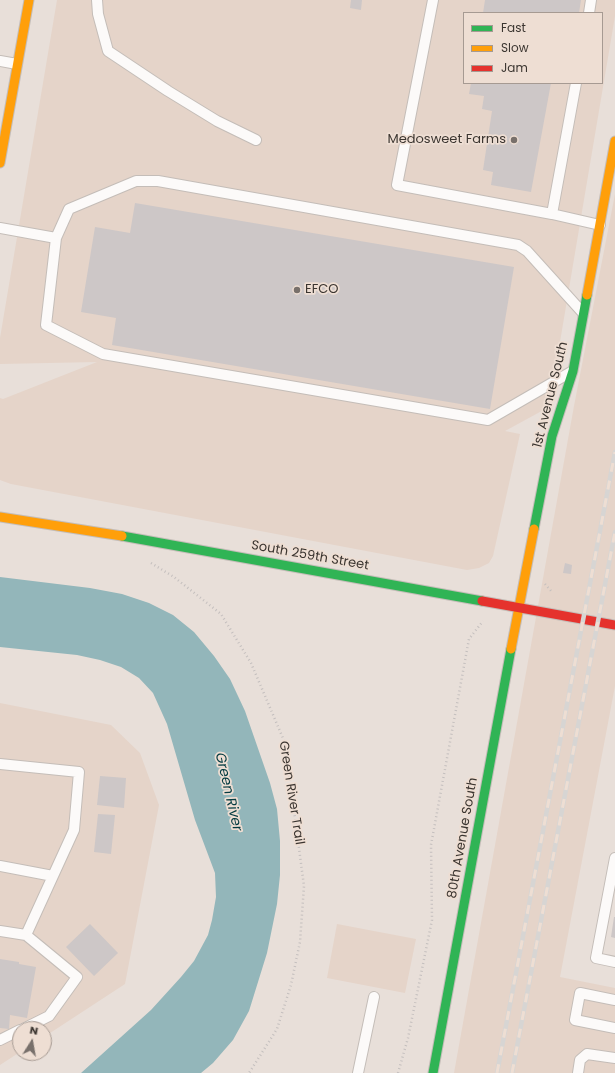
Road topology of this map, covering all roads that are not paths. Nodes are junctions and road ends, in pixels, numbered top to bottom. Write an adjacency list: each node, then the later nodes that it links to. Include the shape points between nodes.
1 (29, 0): 7 (street)
2 (97, 0): 9 (lane, via 108,51 217,121)
3 (433, 0): 12 (lane, via 397,185)
4 (591, 0): 5 (lane)
5 (589, 12)
6 (0, 61): 7 (lane)
7 (17, 64): 11 (street)
8 (576, 84): 12 (lane)
9 (256, 140)
10 (615, 141): 13 (street, 1st Avenue South)
11 (0, 163)
12 (552, 214): 13 (lane)
13 (600, 225): 16 (street, 1st Avenue South)
14 (0, 228): 15 (lane)
15 (56, 238): 16 (lane, via 68,209 136,181 158,181 518,245 527,251); 17 (lane, via 46,325 103,354 488,420)
16 (583, 313): 17 (street, 1st Avenue South)
17 (572, 371): 19 (street, 1st Avenue South, via 552,436)
18 (0, 517): 19 (street, South 259th Street, via 101,532)
19 (519, 607): 20 (street, South 259th Street); 36 (street, 80th Avenue South)
20 (615, 625)
21 (0, 764): 24 (lane, via 79,772 74,830)
22 (615, 858): 27 (lane, via 596,958)
23 (0, 866): 24 (lane)
24 (53, 876): 26 (lane)
25 (0, 931): 26 (lane)
26 (26, 935): 30 (lane, via 77,977 49,1016)
27 (615, 962)
28 (374, 997): 35 (lane)
29 (615, 1000): 31 (lane, via 580,993 575,1020)
30 (39, 1021)
31 (615, 1028)
32 (12, 1034): 33 (lane)
33 (0, 1040)
34 (615, 1058): 37 (lane, via 587,1054 580,1060)
35 (358, 1073)
36 (433, 1073)
37 (578, 1073)

